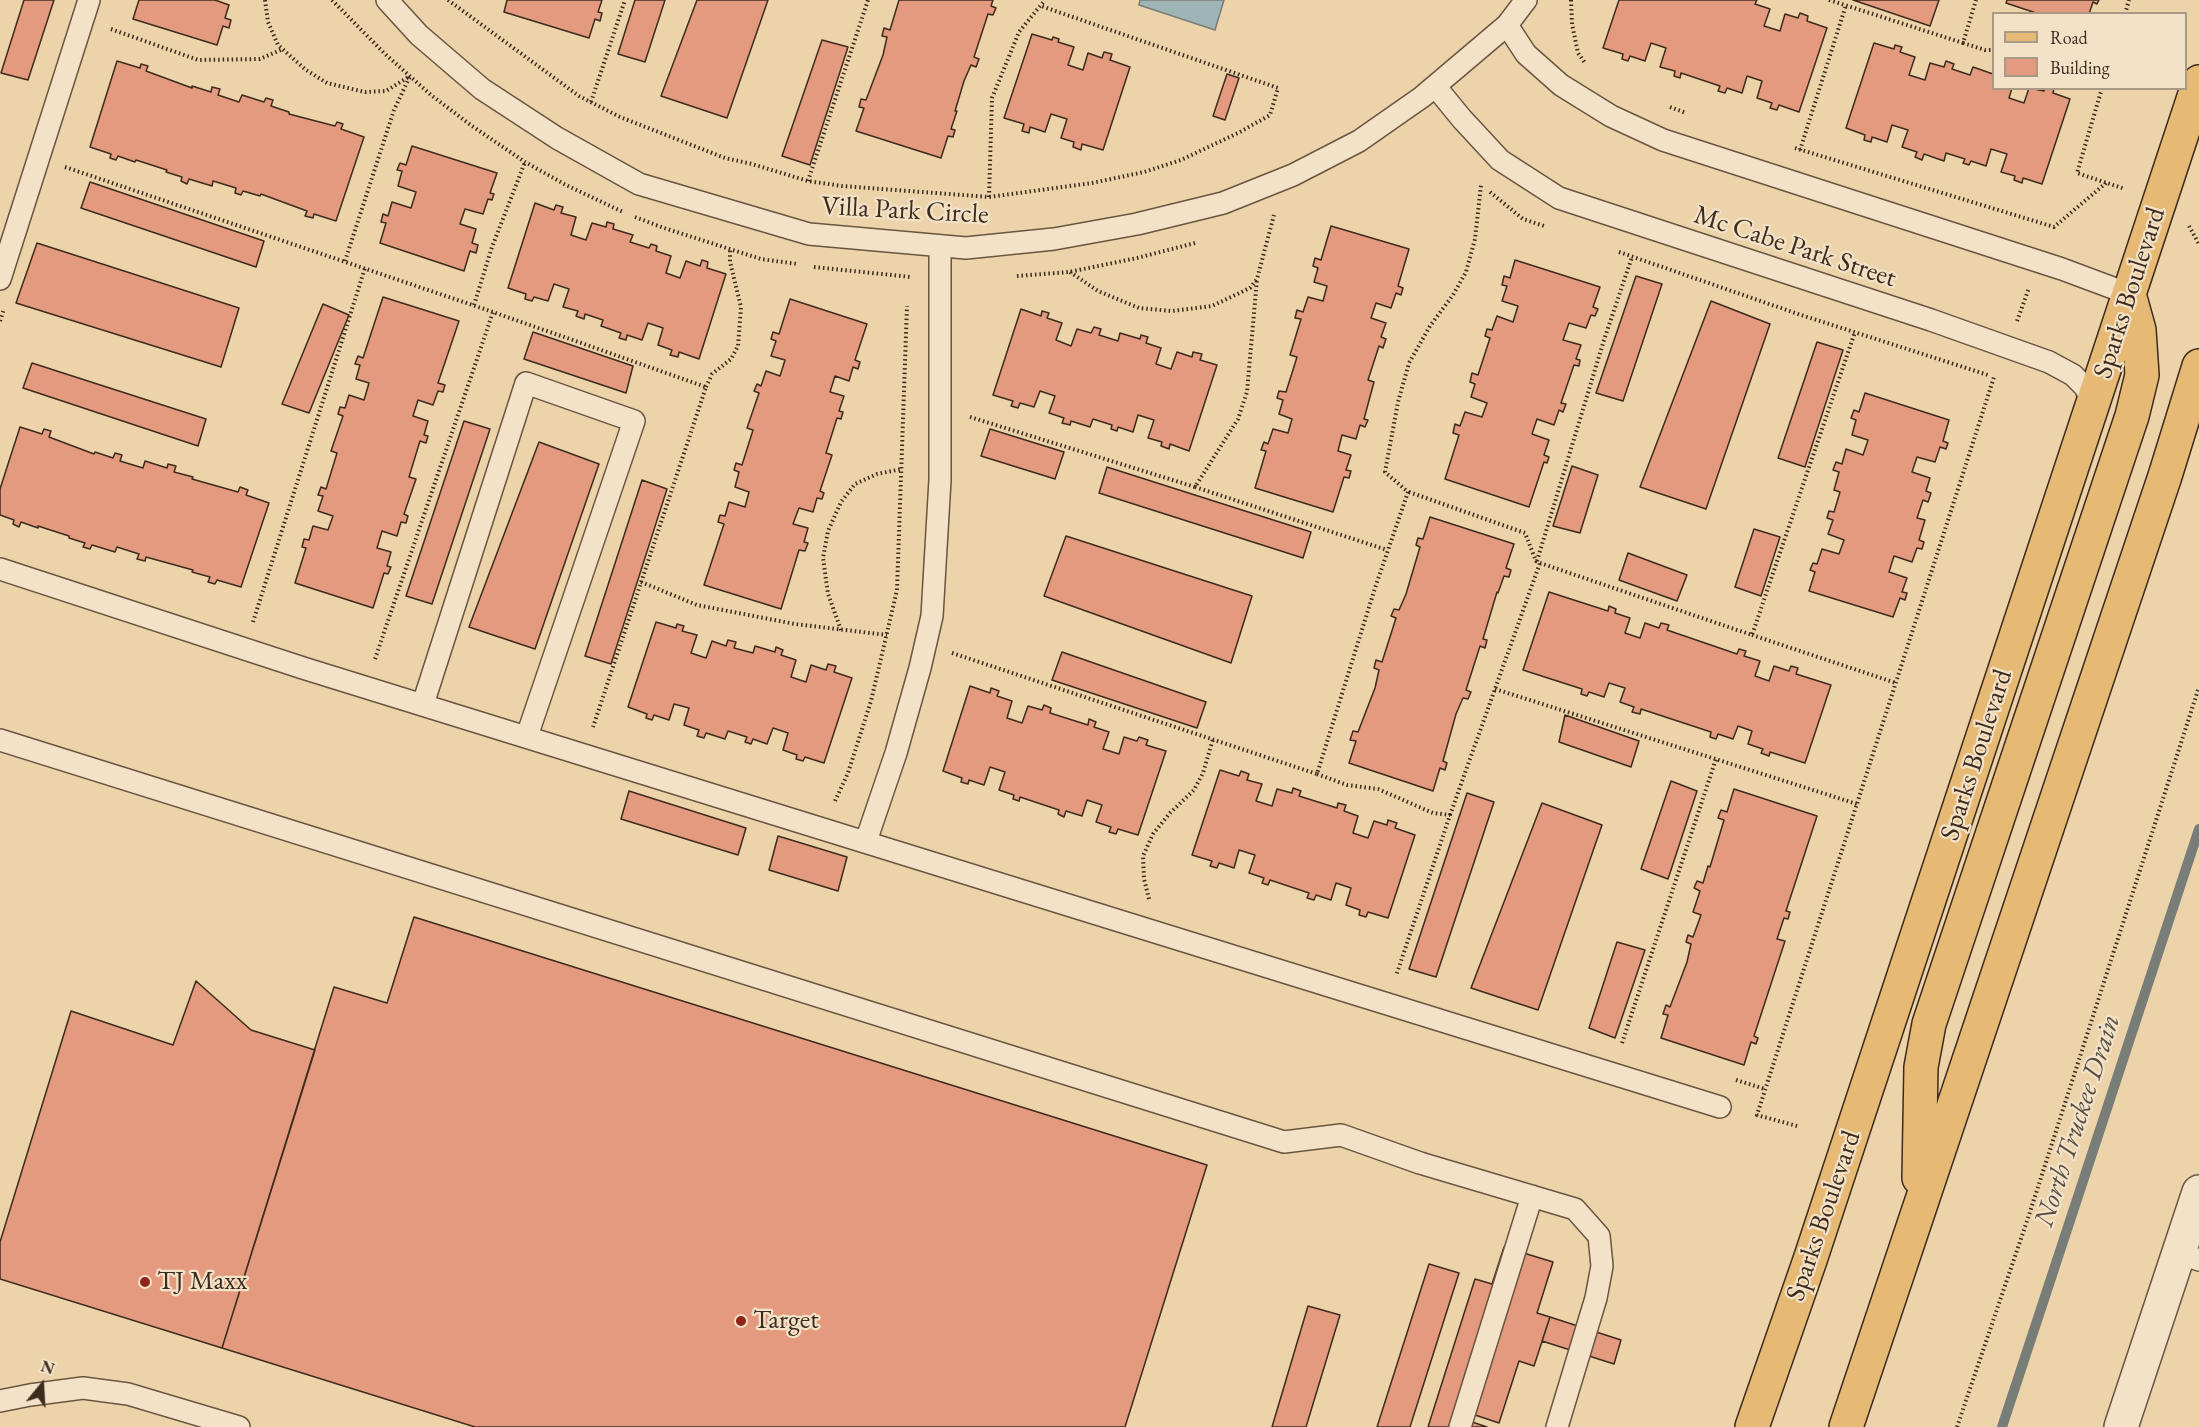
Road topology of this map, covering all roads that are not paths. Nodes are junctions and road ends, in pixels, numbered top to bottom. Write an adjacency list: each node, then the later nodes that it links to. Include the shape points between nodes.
1 (89, 0): 8 (lane)
2 (387, 0): 7 (lane, Villa Park Circle, via 482,89 557,138 639,184 809,234)
3 (1526, 0): 4 (lane, Villa Park Circle)
4 (1507, 25): 6 (lane, Villa Park Circle); 9 (lane, via 1526,54 1561,85 1611,116 1663,140)
5 (2199, 82): 9 (main road, Sparks Boulevard)
6 (1435, 86): 7 (lane, Villa Park Circle, via 1359,141 1293,175 1223,203 1054,239 966,248); 11 (lane, Mc Cabe Park Street, via 1500,160 1558,198 2049,362 2073,375 2085,387 2090,398)
7 (940, 246): 16 (lane, via 940,480 932,616 896,753)
8 (0, 279)
9 (2129, 294): 11 (main road, Sparks Boulevard); 20 (main road, via 2139,330 2142,375 2132,416 1929,1024 1921,1067)
10 (2199, 366): 20 (main road)
11 (2085, 430): 26 (main road, Sparks Boulevard)
12 (0, 569): 13 (lane)
13 (423, 704): 14 (lane); 14 (lane, via 526,383 634,421)
14 (527, 736): 16 (lane)
15 (0, 740): 19 (lane, via 1284,1142 1341,1136)
16 (866, 841): 17 (lane)
17 (1720, 1107)
18 (2199, 1192): 21 (street)
19 (1532, 1196): 24 (lane); 25 (lane, via 1575,1209 1599,1236 1602,1266 1596,1298)
20 (1919, 1209): 27 (main road)
21 (2189, 1256): 28 (street)
22 (0, 1401): 23 (lane, via 82,1388 128,1394)
23 (239, 1427)
24 (1460, 1427)
25 (1557, 1427)
26 (1752, 1427)
27 (1846, 1427)
28 (2121, 1427)

